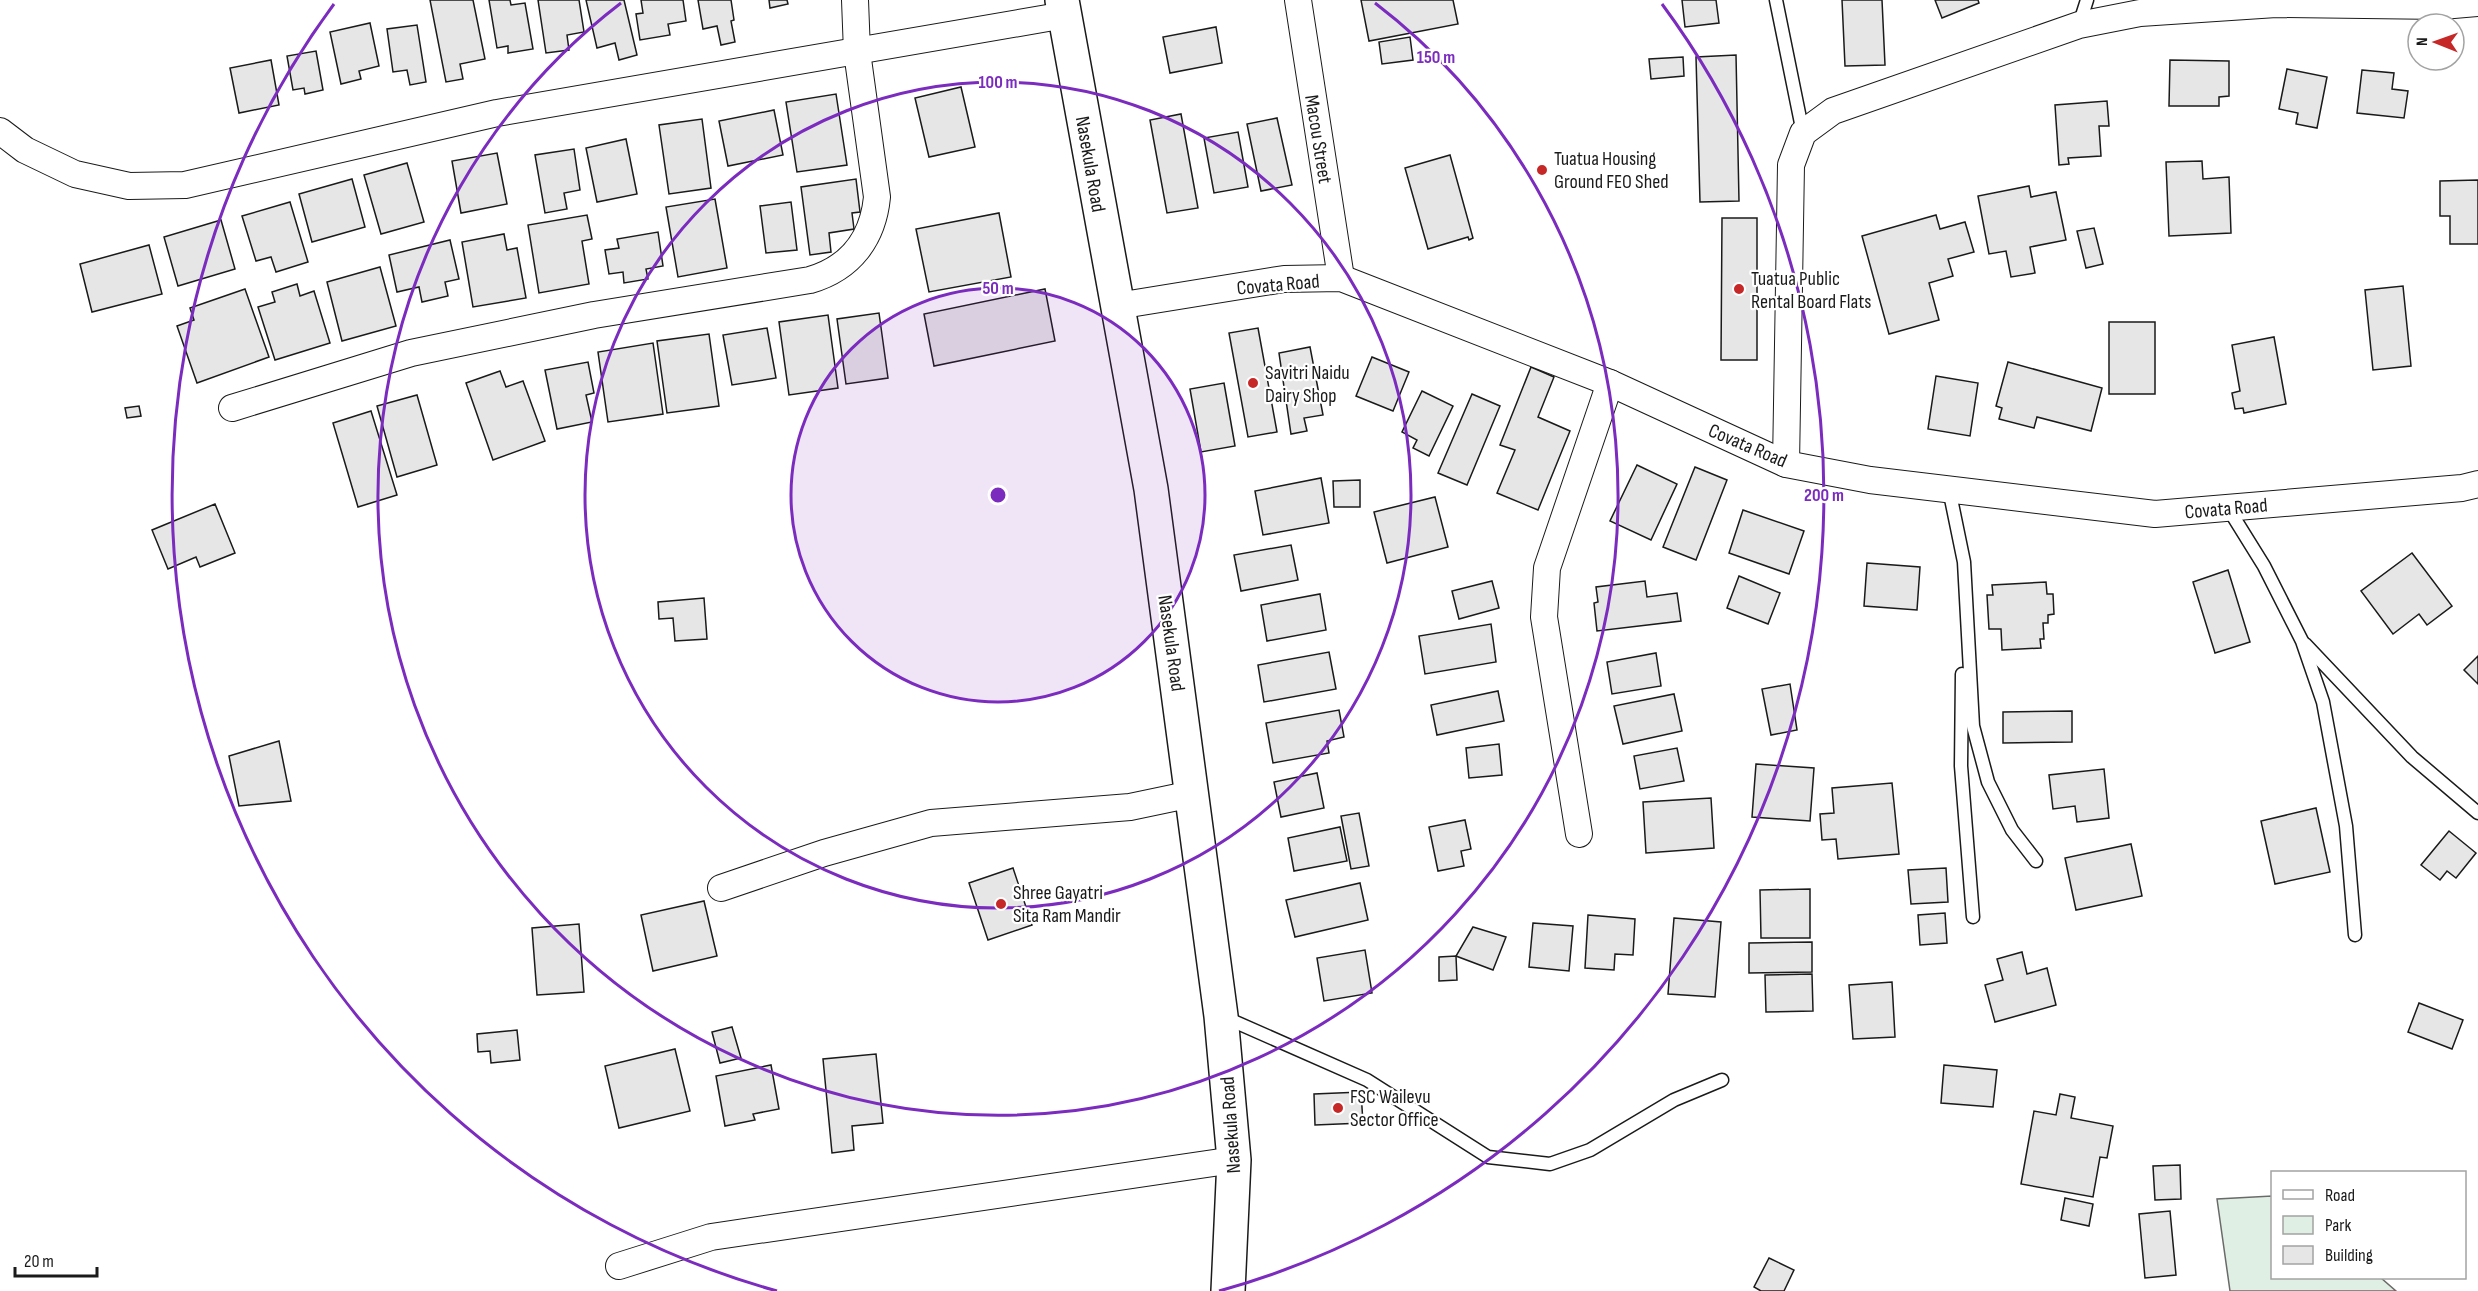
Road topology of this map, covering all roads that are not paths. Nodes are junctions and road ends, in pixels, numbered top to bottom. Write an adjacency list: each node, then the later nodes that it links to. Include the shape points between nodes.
1 (855, 0): 8 (street)
2 (1298, 0): 11 (street, Macou Street)
3 (1776, 0): 10 (lane)
4 (2087, 0): 7 (lane)
5 (2478, 3): 7 (street, via 2276,4 2140,13)
6 (1064, 8): 8 (street); 12 (main road, Nasekula Road)
7 (2079, 25): 10 (street, via 1833,111)
8 (857, 52): 9 (street, via 497,113 185,185 129,186 75,174 25,150); 14 (street, via 876,208 861,246 830,273 810,280 594,315 411,353)
9 (0, 130)
10 (1803, 133): 15 (street, via 1791,165)
11 (1341, 279): 12 (street, Covata Road, via 1284,279); 13 (street, Covata Road)
12 (1117, 306): 21 (main road, Nasekula Road, via 1151,489)
13 (1610, 383): 15 (street, Covata Road); 23 (street, via 1547,568 1544,616)
14 (232, 408)
15 (1786, 464): 17 (street, Covata Road, via 1870,480)
16 (2478, 484): 18 (street, Covata Road)
17 (1949, 489): 18 (street, Covata Road, via 2155,514); 19 (lane)
18 (2228, 508): 20 (lane, via 2264,566)
19 (1964, 562): 24 (lane, via 1973,726 1988,782 2012,830); 26 (lane, via 1961,766)
20 (2302, 641): 22 (lane, via 2412,757); 27 (lane, via 2323,702 2344,814)
21 (1192, 794): 25 (street, via 1130,807 931,823); 28 (main road, Nasekula Road)
22 (2478, 813)
23 (1579, 834)
24 (2036, 861)
25 (721, 888)
26 (1973, 917)
27 (2355, 935)
28 (1221, 1016): 29 (lane, via 1366,1080 1488,1157 1550,1164 1590,1150 1674,1100); 30 (main road, Nasekula Road)
29 (1722, 1080)
30 (1234, 1160): 31 (street, via 711,1237); 32 (main road, Nasekula Road)
31 (619, 1266)
32 (1228, 1291)

